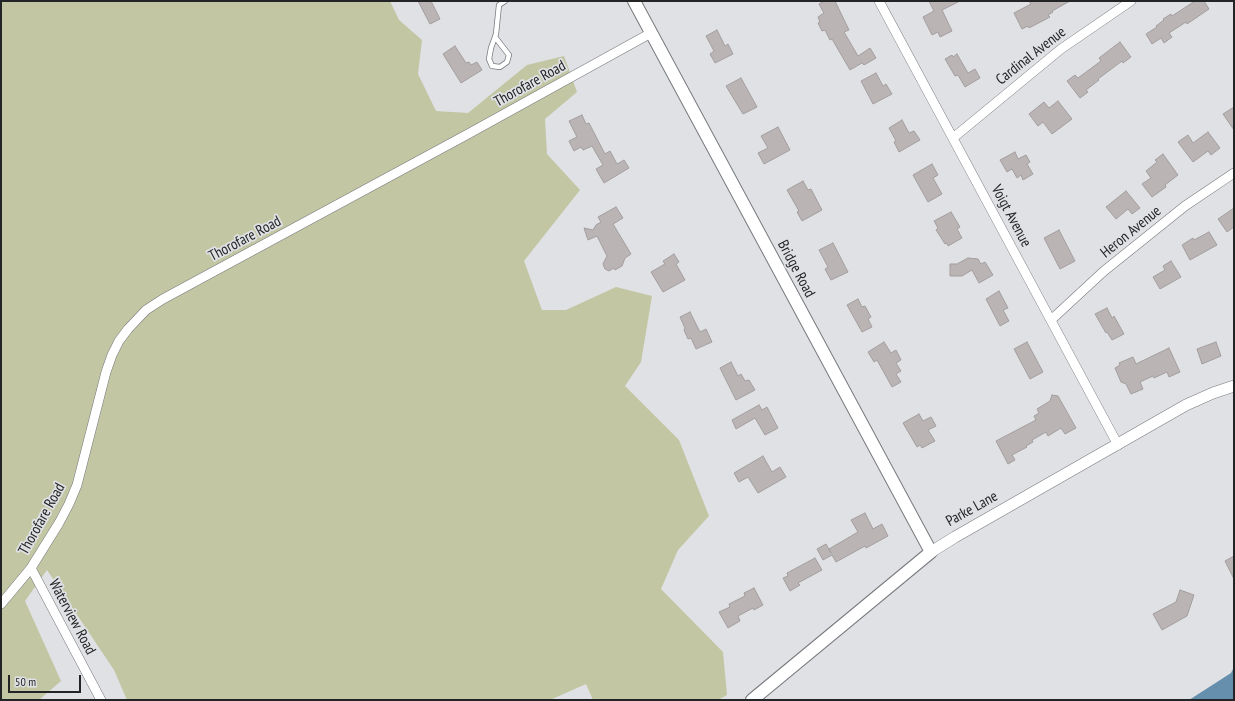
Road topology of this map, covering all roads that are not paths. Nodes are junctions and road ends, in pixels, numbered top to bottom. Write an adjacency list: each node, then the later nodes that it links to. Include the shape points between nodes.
1 (505, 1): 6 (lane, via 499,5)
2 (634, 1): 5 (main road, Bridge Road)
3 (879, 1): 7 (street, Voigt Avenue)
4 (1131, 1): 7 (street, Cardinal Avenue, via 1061,49)
5 (651, 33): 12 (main road, Bridge Road); 13 (street, Thorofare Road, via 146,310 128,329 112,355 77,485 59,523)
6 (494, 37): 6 (lane, via 489,59 492,66 500,67 507,62 509,55)
7 (953, 138): 9 (street, Voigt Avenue)
8 (1234, 173): 9 (street, Heron Avenue, via 1185,206 1104,271)
9 (1051, 320): 11 (street, Voigt Avenue)
10 (1234, 386): 11 (street, Parke Lane, via 1186,405)
11 (1118, 445): 12 (street, Parke Lane)
12 (930, 552): 16 (main road, Parke Lane)
13 (31, 568): 14 (street, Thorofare Road); 15 (street, Waterview Road)
14 (1, 604)
15 (101, 700)
16 (752, 700)

